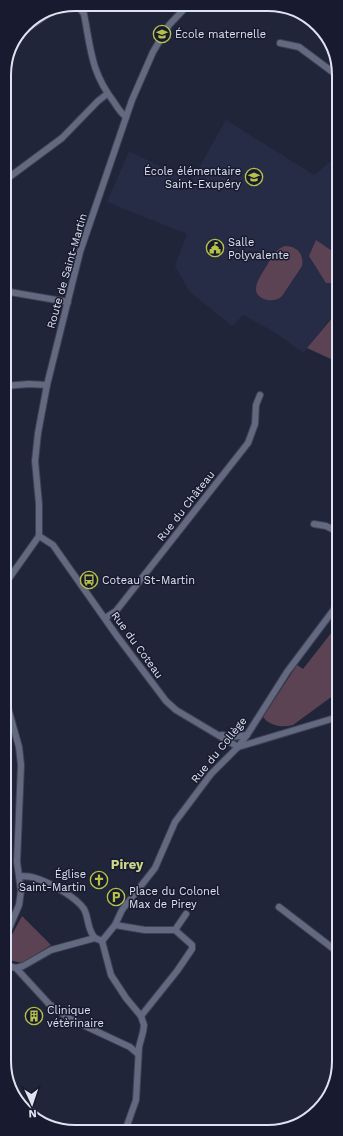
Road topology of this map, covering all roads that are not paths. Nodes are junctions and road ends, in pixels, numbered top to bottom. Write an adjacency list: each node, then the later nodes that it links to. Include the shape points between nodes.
1 (182, 11): 6 (street, Route de Saint-Martin, via 153,52)
2 (82, 12): 5 (street, via 91,57)
3 (280, 43): 4 (street, via 299,47)
4 (332, 71)
5 (107, 94): 6 (street); 7 (street, via 62,138)
6 (126, 117): 9 (street, Route de Saint-Martin, via 80,252)
7 (11, 176)
8 (11, 292): 9 (street)
9 (68, 302): 11 (street, Route de Saint-Martin)
10 (11, 385): 11 (street)
11 (47, 385): 15 (street, Route de Saint-Martin, via 35,460)
12 (260, 395): 18 (street, Rue du Château, via 256,405 253,433 248,443 116,611)
13 (314, 524): 14 (street)
14 (332, 529)
15 (39, 536): 16 (street); 18 (street, Rue du Coteau, via 53,545)
16 (11, 576)
17 (332, 612): 22 (street, Rue du Collège, via 287,672)
18 (105, 618): 21 (street, Rue du Coteau, via 166,700 176,710)
19 (11, 718): 25 (street, via 21,765 17,862)
20 (332, 719): 23 (street)
21 (218, 735): 22 (street); 24 (street, Rue du Coteau)
22 (247, 735): 23 (street); 24 (street, Rue du Collège)
23 (255, 742): 24 (street)
24 (238, 747): 29 (street, Rue du Collège, via 211,774 175,822 155,868 122,910)
25 (19, 876): 28 (street, via 21,891); 31 (street, via 36,878 56,887 80,905)
26 (279, 906): 33 (street)
27 (186, 914): 30 (street)
28 (11, 923)
29 (115, 925): 30 (street, via 145,930); 32 (street)
30 (175, 930): 36 (street, via 192,945 192,949)
31 (95, 938): 32 (street); 35 (street, via 51,950)
32 (102, 941): 36 (street, via 111,975)
33 (332, 948)
34 (11, 967): 35 (street)
35 (16, 968): 37 (street, via 49,1004 64,1015 130,1047)
36 (141, 1016): 37 (street, via 144,1025)
37 (138, 1054): 38 (street, via 136,1100)
38 (127, 1125)

